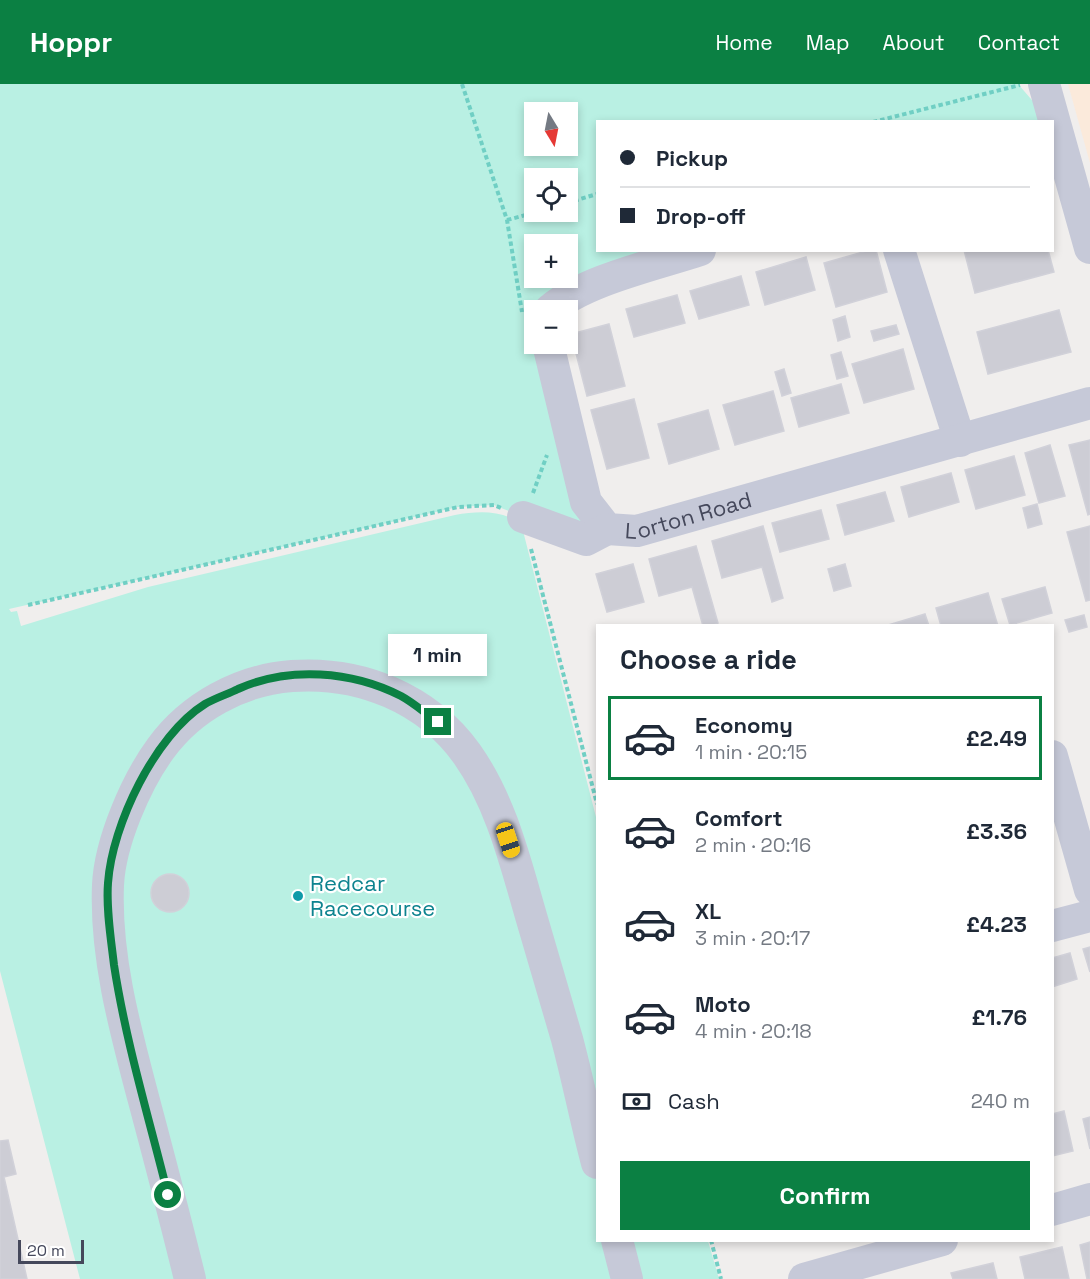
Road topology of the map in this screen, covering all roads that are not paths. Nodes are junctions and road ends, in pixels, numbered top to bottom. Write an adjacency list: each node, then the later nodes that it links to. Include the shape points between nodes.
1 (1044, 84): 2 (street)
2 (1090, 248)
3 (694, 252): 5 (street)
4 (900, 252): 8 (street)
5 (559, 300)
6 (550, 354): 10 (street, Lorton Road, via 586,502)
7 (1090, 403): 8 (street, Lorton Road)
8 (960, 441): 10 (street, Lorton Road, via 637,531)
9 (523, 518): 10 (street, via 586,540)
10 (607, 529)
11 (1054, 763): 12 (street)
12 (1090, 890)
13 (1090, 916): 14 (street)
14 (1054, 925)
15 (596, 1159): 20 (street, via 567,1041 509,843 487,786 466,753 438,722 402,697 366,682 322,674 278,677 245,686 204,705 172,734 148,765 123,818 108,883 111,943 123,1024)
16 (1090, 1199): 17 (street)
17 (1054, 1209)
18 (618, 1242): 21 (street)
19 (935, 1242): 22 (street)
20 (190, 1279)
21 (627, 1279)
22 (804, 1279)

